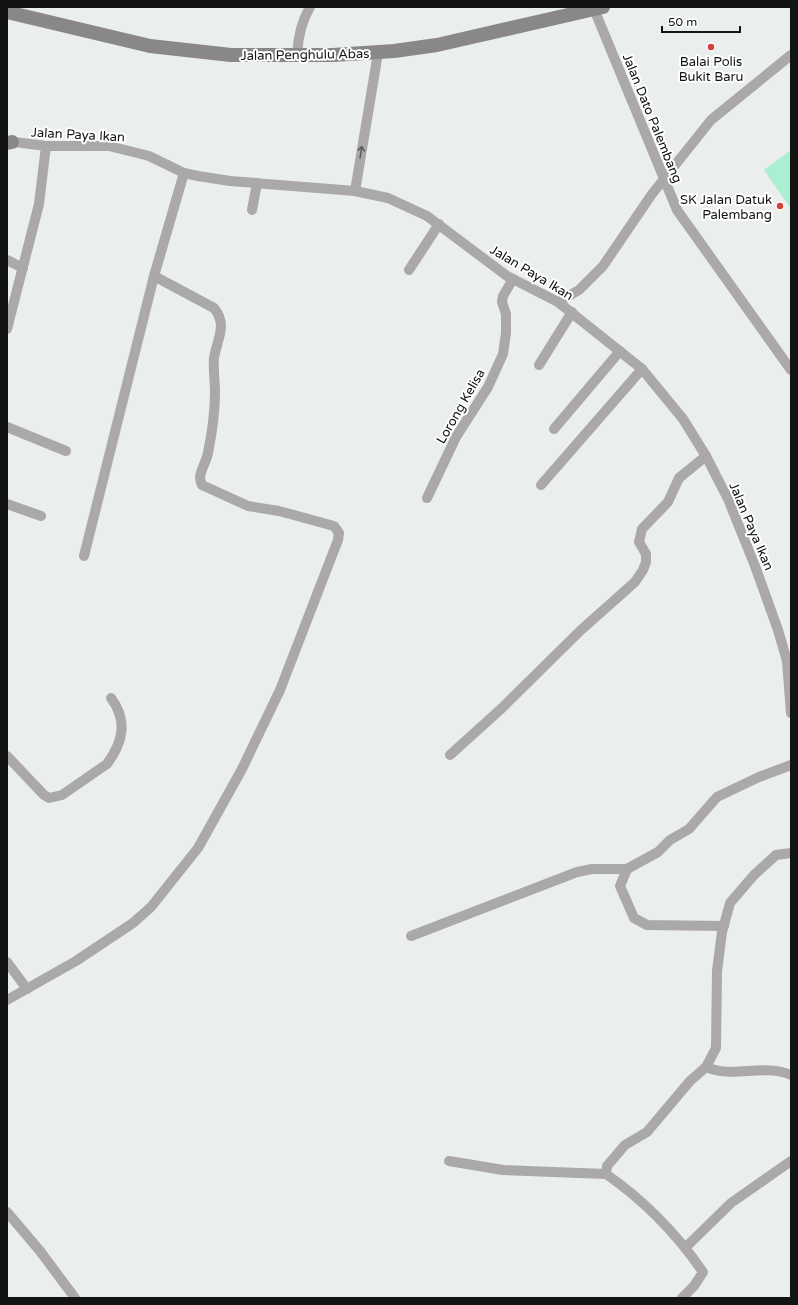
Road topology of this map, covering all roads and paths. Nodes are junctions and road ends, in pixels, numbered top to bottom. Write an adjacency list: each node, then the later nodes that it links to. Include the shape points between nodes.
1 (310, 7): 5 (street, via 298,36)
2 (598, 8): 4 (main road, Jalan Penghulu Abas, via 437,45); 10 (street, Jalan Dato Palembang)
3 (7, 12): 5 (main road, Jalan Penghulu Abas, via 150,46 231,55)
4 (378, 53): 5 (main road, Jalan Penghulu Abas); 12 (street, one-way to 4)
5 (296, 55)
6 (791, 55): 10 (street, via 711,120)
7 (9, 142): 8 (street, Jalan Paya Ikan)
8 (46, 146): 9 (street, Jalan Paya Ikan, via 109,146 150,156); 16 (street, via 39,204)
9 (184, 172): 11 (street, Jalan Paya Ikan, via 230,181); 18 (street)
10 (663, 179): 20 (street, via 604,266 579,290); 26 (street, Jalan Dato Palembang, via 677,210)
11 (257, 183): 12 (street, Jalan Paya Ikan); 13 (street)
12 (355, 191): 14 (street, Jalan Paya Ikan, via 388,198)
13 (252, 210)
14 (439, 224): 17 (street); 19 (street, Jalan Paya Ikan, via 488,263)
15 (7, 260): 16 (street)
16 (23, 268): 22 (street)
17 (409, 270)
18 (154, 276): 35 (street); 46 (street, via 214,308 222,323 214,358 216,393 208,457 201,473 202,485 248,506 279,511 334,526 339,533 338,540 280,690 242,769 198,848 151,907 132,923 76,961)
19 (513, 279): 20 (street, Jalan Paya Ikan); 32 (street, Lorong Kelisa, via 502,302 506,314 503,354 488,387 456,437)
20 (558, 302): 21 (street, Jalan Paya Ikan)
21 (572, 312): 23 (street, Jalan Paya Ikan); 24 (street)
22 (7, 329)
23 (620, 351): 25 (street, Jalan Paya Ikan); 28 (street)
24 (539, 365)
25 (642, 369): 30 (street, Jalan Paya Ikan, via 683,419); 31 (street)
26 (791, 370)
27 (7, 427): 29 (street)
28 (554, 429)
29 (66, 451)
30 (706, 456): 37 (street, Jalan Paya Ikan, via 728,499 753,559 778,630 787,661); 38 (street, via 680,478 668,502 642,529 639,542 646,554 646,562 644,570 635,582)
31 (541, 485)
32 (427, 498)
33 (7, 504): 34 (street)
34 (40, 516)
35 (84, 556)
36 (111, 698): 39 (street, via 118,707 122,727 112,757 107,764 62,795 49,798 44,796)
37 (791, 713)
38 (450, 755)
39 (7, 756)
40 (791, 766): 42 (street, via 759,777 717,797 689,829 670,840 658,852)
41 (791, 853): 43 (street, via 776,855 754,875 730,903)
42 (627, 869): 43 (street, via 620,886 634,918 647,925); 44 (street, via 592,868 577,872)
43 (724, 926): 48 (street, via 717,971 716,1048)
44 (411, 936)
45 (7, 962): 46 (street)
46 (28, 989): 47 (street)
47 (7, 1000)
48 (706, 1067): 49 (street, via 722,1072 770,1070); 52 (street, via 690,1081 647,1132 626,1145 607,1166)
49 (791, 1075)
50 (449, 1161): 52 (street, via 503,1170)
51 (791, 1161): 54 (street, via 731,1203)
52 (606, 1174): 54 (street, via 641,1200)
53 (7, 1212): 55 (street)
54 (686, 1247): 56 (street, via 703,1272)
55 (75, 1298)
56 (682, 1298)

